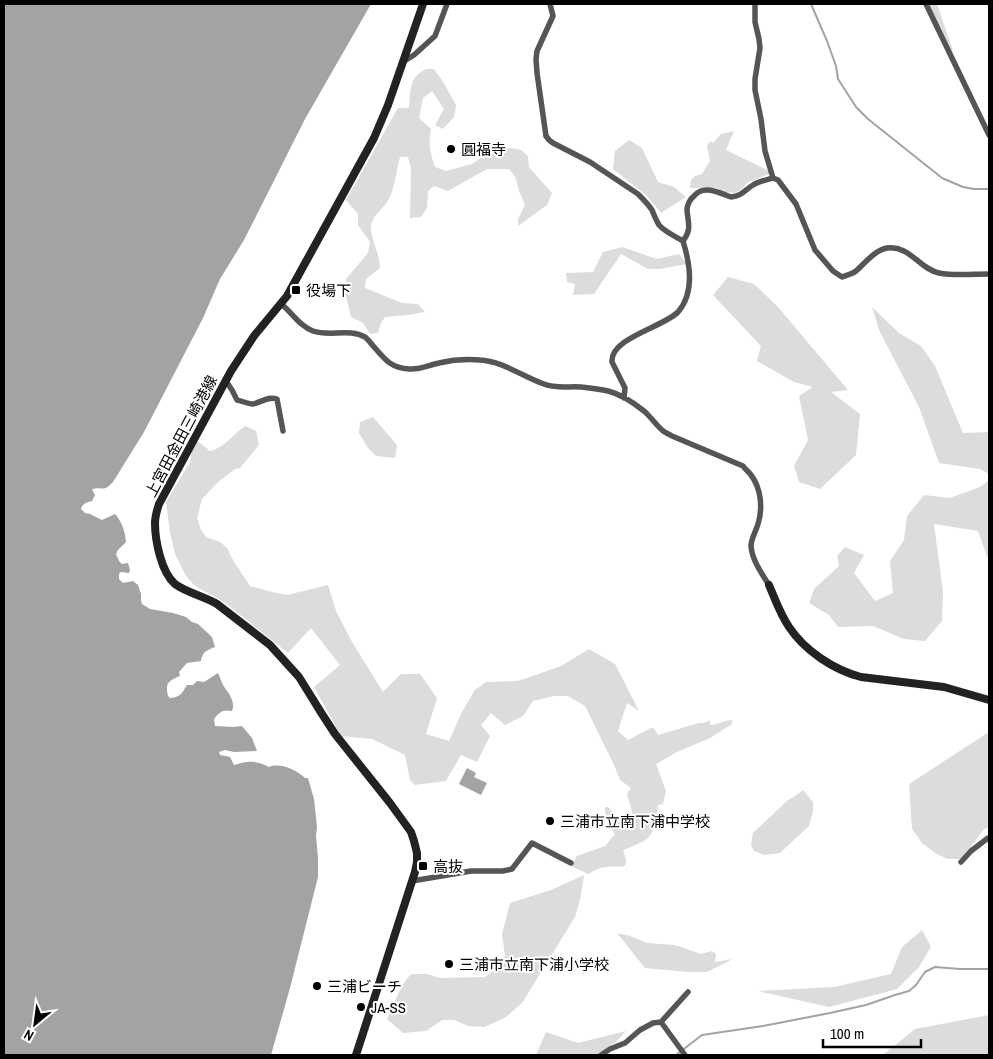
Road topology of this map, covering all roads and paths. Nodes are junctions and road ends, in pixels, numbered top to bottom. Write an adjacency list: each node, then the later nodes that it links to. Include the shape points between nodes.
1 (423, 4): 6 (main road, 上宮田金田三崎港線)
2 (447, 4): 6 (street, via 434,36)
3 (550, 4): 9 (street, via 552,20 536,51 546,136 638,194 651,208 660,227)
4 (754, 4): 8 (street, via 760,48 755,90)
5 (926, 4): 7 (street)
6 (403, 62): 11 (main road, 上宮田金田三崎港線, via 374,138)
7 (989, 135)
8 (773, 178): 9 (street, via 750,186 736,197 700,190 688,204 690,223); 10 (street, via 782,184 796,204 816,250 839,276 854,272 879,251 889,248 908,252 927,268 939,273)
9 (684, 241): 13 (street, via 690,271 681,308 672,317 622,345 612,357 625,388)
10 (989, 274)
11 (281, 304): 12 (main road, 上宮田金田三崎港線, via 254,336); 13 (street, via 311,330 331,334 346,332 366,338 384,360 399,368 422,369 450,360 481,360 545,385 609,391)
12 (226, 382): 14 (street, via 237,400 251,404 268,398 277,399); 20 (main road, 上宮田金田三崎港線, via 156,512 155,530 163,568 177,585 217,604 270,645 300,677 335,734 411,832 417,862)
13 (624, 398): 15 (street, via 644,410 662,430 743,466 752,475 761,502 751,544 753,556)
14 (282, 430)
15 (769, 585): 16 (main road, via 785,620 799,640 839,670 861,678 944,687)
16 (989, 700)
17 (989, 839): 18 (street)
18 (961, 862)
19 (571, 863): 20 (street, via 532,843 512,869 471,871)
20 (412, 882): 23 (main road, 上宮田金田三崎港線)
21 (688, 992): 22 (street)
22 (661, 1022): 24 (street, via 640,1030 625,1043); 25 (street)
23 (356, 1055)
24 (601, 1055)
25 (685, 1055)

